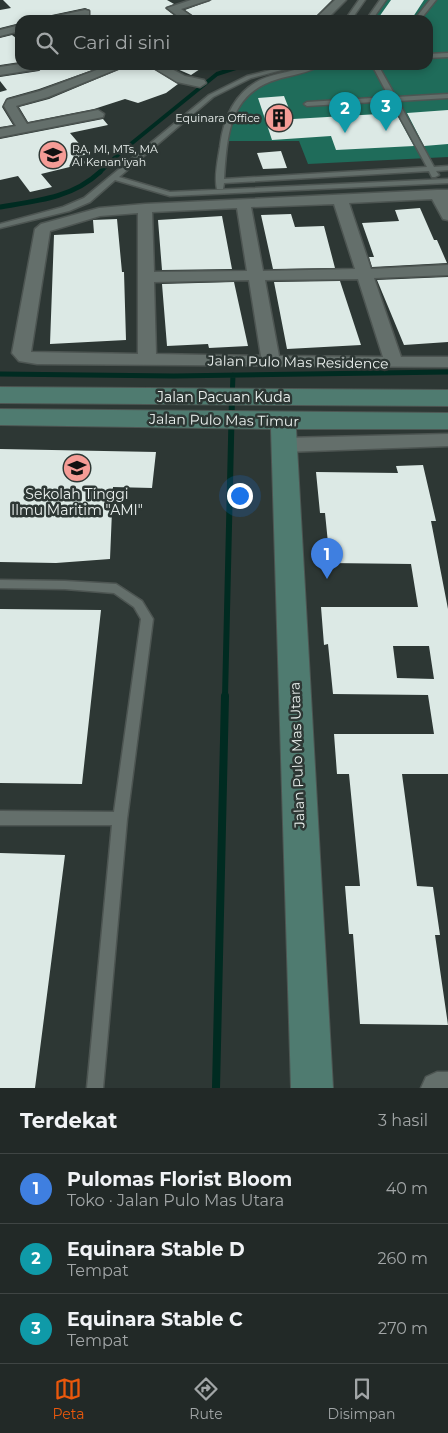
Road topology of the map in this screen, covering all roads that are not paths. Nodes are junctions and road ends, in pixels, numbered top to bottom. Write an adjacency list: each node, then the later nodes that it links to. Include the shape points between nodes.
1 (204, 0): 8 (street, via 172,8)
2 (340, 0): 9 (street)
3 (362, 0): 10 (lane)
4 (383, 0): 11 (lane)
5 (433, 0): 12 (lane)
6 (71, 2): 7 (street)
7 (88, 15)
8 (183, 15)
9 (325, 15)
10 (352, 15)
11 (373, 15)
12 (421, 15)
13 (15, 29): 14 (street)
14 (0, 33)
15 (448, 55): 16 (lane)
16 (433, 56)
17 (15, 69): 24 (street)
18 (92, 70): 25 (street)
19 (107, 70): 25 (street)
20 (164, 70): 26 (street, via 181,79)
21 (278, 70): 35 (lane, via 249,77 211,96)
22 (305, 70): 36 (lane, via 265,81 241,98 227,121)
23 (379, 70): 28 (lane)
24 (0, 71)
25 (96, 74): 31 (street, via 11,103)
26 (200, 83)
27 (448, 96): 28 (lane)
28 (394, 99): 29 (lane); 34 (lane)
29 (307, 104)
30 (98, 114): 31 (street)
31 (24, 129): 32 (street)
32 (0, 133)
33 (448, 168): 34 (lane)
34 (432, 169): 36 (lane); 38 (lane)
35 (115, 178): 39 (lane, via 170,194); 44 (lane, via 86,200 66,210)
36 (220, 181): 39 (lane)
37 (448, 181): 38 (lane)
38 (441, 190): 39 (lane); 40 (street); 43 (street)
39 (219, 193)
40 (340, 198): 41 (street); 46 (street)
41 (242, 203): 42 (street); 47 (street)
42 (145, 208): 48 (street); 49 (street, Jalan Pulo Mas Residence, via 99,212 42,230 21,352 25,357 37,359)
43 (448, 216)
44 (0, 226)
45 (448, 270): 46 (street)
46 (365, 274): 47 (street); 52 (street)
47 (256, 275): 48 (street); 50 (street)
48 (146, 277): 49 (street)
49 (147, 358): 50 (street, Jalan Pulo Mas Residence)
50 (271, 362): 52 (street, Jalan Pulo Mas Residence)
51 (448, 362): 52 (street, Jalan Pulo Mas Residence)
52 (394, 363)
53 (0, 395): 55 (street, Jalan Pacuan Kuda)
54 (448, 398): 55 (street, Jalan Pacuan Kuda, via 250,398)
55 (175, 408): 56 (street, Jalan Pulo Mas Timur); 58 (street, Jalan Pulo Mas Timur)
56 (0, 417)
57 (448, 421): 58 (street, Jalan Pulo Mas Timur)
58 (274, 429): 59 (street, Jalan Pulo Mas Timur); 64 (street, Jalan Pulo Mas Utara)
59 (448, 440)
60 (0, 584): 62 (lane, via 116,589 138,604 147,619)
61 (0, 818): 62 (lane)
62 (120, 819): 63 (lane)
63 (95, 1088)
64 (312, 1088)
65 (437, 1088): 66 (street)
66 (448, 1088)

